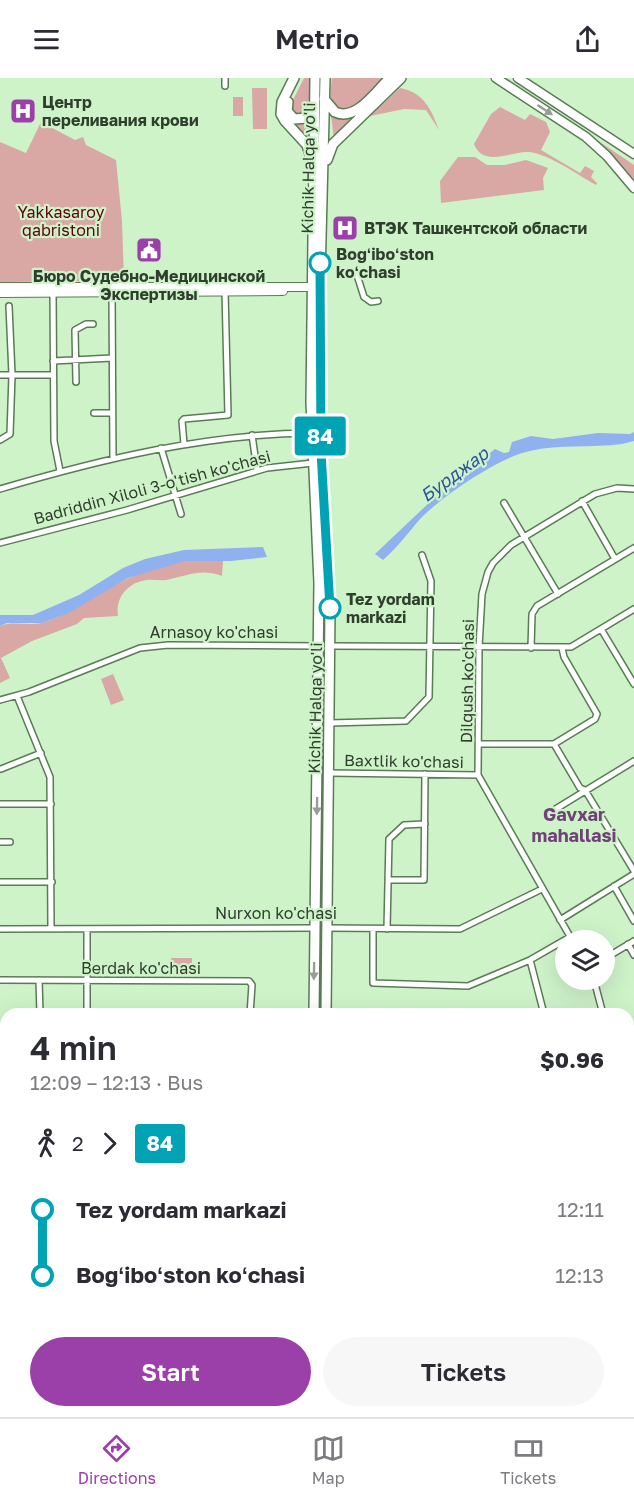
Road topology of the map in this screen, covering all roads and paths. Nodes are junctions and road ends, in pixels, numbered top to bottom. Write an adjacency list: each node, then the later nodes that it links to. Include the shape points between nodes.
1 (225, 78): 10 (street)
2 (294, 78): 13 (highway, via 281,112 308,146)
3 (299, 78): 11 (highway, via 287,105 288,114 296,120 307,118)
4 (315, 78): 11 (highway, Kichik Halqa yo'li)
5 (325, 78): 11 (highway, Kichik Halqa yo'li)
6 (390, 78): 11 (highway, via 349,114 335,112)
7 (401, 78): 15 (highway, via 330,149)
8 (496, 78): 14 (main road, one-way to 14, via 586,137)
9 (518, 78): 12 (main road)
10 (225, 87)
11 (320, 99): 13 (highway, Kichik Halqa yo'li); 15 (highway, Kichik Halqa yo'li)
12 (634, 154)
13 (315, 177): 18 (highway, Kichik Halqa yo'li)
14 (634, 189)
15 (322, 200): 18 (highway, Kichik Halqa yo'li)
16 (356, 272): 23 (street, via 364,297)
17 (0, 287): 20 (street)
18 (314, 288): 19 (street); 35 (highway, Kichik Halqa yo'li); 41 (highway, Kichik Halqa yo'li, via 319,389)
19 (225, 289): 20 (street); 21 (street); 38 (street, via 228,415 184,418)
20 (53, 290): 21 (street); 22 (street); 28 (street)
21 (112, 292): 26 (street)
22 (0, 293)
23 (378, 301)
24 (9, 306): 30 (street)
25 (93, 324): 27 (street, via 75,330)
26 (112, 358): 27 (street); 33 (street)
27 (75, 359): 28 (street); 32 (street)
28 (53, 361): 31 (street)
29 (0, 375): 30 (street)
30 (12, 375): 31 (street); 37 (street, via 10,434)
31 (53, 375): 43 (street, via 54,441)
32 (76, 382)
33 (112, 412): 34 (street); 40 (street)
34 (94, 413)
35 (308, 433): 36 (street); 41 (highway, Kichik Halqa yo'li)
36 (252, 435): 38 (street); 42 (street)
37 (0, 440)
38 (184, 444): 39 (street)
39 (161, 448): 40 (street); 46 (street)
40 (113, 459): 43 (street)
41 (317, 463): 42 (street, Badriddin Xiloli 3-o'tish ko'chasi); 58 (highway, Kichik Halqa yo'li); 59 (highway, Kichik Halqa yo'li, via 329,557)
42 (257, 470): 46 (street, Badriddin Xiloli 3-o'tish ko'chasi)
43 (60, 471): 44 (street)
44 (0, 489)
45 (634, 489): 47 (street, Dilqush ko'chasi, via 612,489)
46 (174, 495): 49 (street); 51 (street, Badriddin Xiloli 3-o'tish ko'chasi)
47 (582, 501): 50 (street, Dilqush ko'chasi); 54 (street)
48 (504, 503): 50 (street)
49 (181, 514)
50 (524, 536): 55 (street); 60 (street, Dilqush ko'chasi, via 505,549 488,572 482,594)
51 (0, 543)
52 (634, 548): 54 (street)
53 (422, 555): 61 (street, via 430,581)
54 (615, 559): 55 (street)
55 (558, 594): 62 (street, via 537,606 532,614)
56 (634, 609): 57 (street)
57 (601, 629): 63 (street, via 571,647); 64 (street)
58 (318, 646): 59 (highway, Arnasoy ko'chasi); 65 (street, Arnasoy ko'chasi, via 140,648); 93 (highway, Kichik Halqa yo'li, one-way to 93)
59 (330, 646): 61 (street); 67 (highway, Kichik Halqa yo'li)
60 (479, 647): 61 (street); 62 (street); 68 (street, Dilqush ko'chasi)
61 (430, 648): 67 (street, via 429,697 406,720)
62 (531, 648): 63 (street)
63 (562, 648): 69 (street, via 597,717)
64 (634, 684)
65 (17, 696): 66 (street, Arnasoy ko'chasi); 70 (street)
66 (0, 700)
67 (329, 723): 73 (highway, Kichik Halqa yo'li)
68 (480, 744): 69 (street); 75 (street, Dilqush ko'chasi)
69 (554, 744): 76 (street, via 580,788)
70 (41, 753): 72 (street); 78 (street, via 50,777)
71 (634, 761): 76 (street)
72 (1, 769)
73 (329, 773): 74 (street, Baxtlik ko'chasi); 94 (highway, Kichik Halqa yo'li)
74 (425, 774): 75 (street, Baxtlik ko'chasi); 80 (street)
75 (478, 775): 88 (street)
76 (585, 790): 79 (street); 83 (street)
77 (0, 804): 78 (street)
78 (51, 804): 86 (street)
79 (554, 810)
80 (425, 824): 84 (street, via 404,825 389,838); 84 (street, via 424,880)
81 (0, 842): 82 (street)
82 (10, 842)
83 (634, 872): 87 (street)
84 (390, 880): 97 (street)
85 (0, 882): 86 (street)
86 (52, 882): 92 (street)
87 (614, 886): 89 (street); 90 (street)
88 (542, 889): 89 (street); 97 (street, Nurxon ko'chasi, via 463,928)
89 (560, 920): 98 (street)
90 (634, 921)
91 (0, 928): 92 (street, Nurxon ko'chasi)
92 (51, 928): 95 (street, Nurxon ko'chasi)
93 (315, 928): 94 (highway, Nurxon ko'chasi); 95 (street, Nurxon ko'chasi); 112 (highway, Kichik Halqa yo'li, one-way to 112)
94 (327, 928): 96 (street, Nurxon ko'chasi); 113 (highway, Kichik Halqa yo'li)
95 (87, 929): 107 (street)
96 (373, 929): 97 (street, Nurxon ko'chasi); 104 (street, via 373,983 468,986)
97 (387, 929)
98 (566, 930)
99 (634, 941): 100 (street)
100 (628, 944): 102 (street); 103 (street)
101 (555, 947): 104 (street)
102 (615, 952)
103 (634, 955)
104 (530, 960): 114 (street)
105 (0, 980): 106 (street, Berdak ko'chasi)
106 (39, 980): 107 (street, Berdak ko'chasi); 109 (street)
107 (87, 981): 110 (street); 111 (street, Berdak ko'chasi, via 249,981)
108 (597, 990): 115 (street)
109 (40, 1008)
110 (87, 1008)
111 (250, 1008)
112 (314, 1008)
113 (326, 1008)
114 (542, 1008)
115 (601, 1008)

